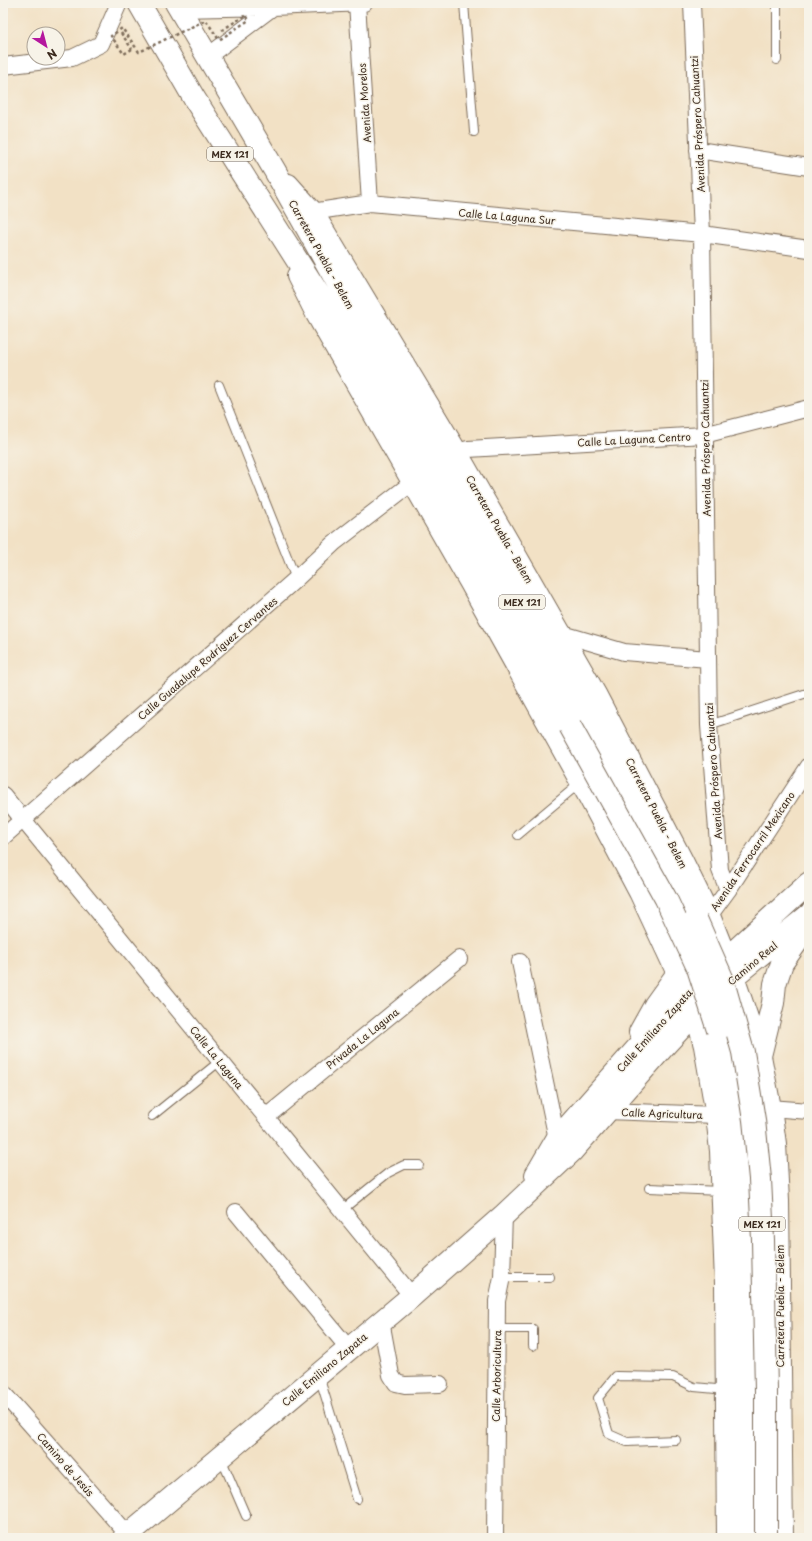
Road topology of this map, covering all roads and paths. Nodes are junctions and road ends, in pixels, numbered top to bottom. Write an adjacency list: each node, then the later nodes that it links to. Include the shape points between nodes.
1 (119, 3): 13 (street, via 101,44 72,58)
2 (139, 3): 18 (main road, MEX 121, via 194,98)
3 (360, 3): 8 (street); 19 (street, Avenida Morelos)
4 (464, 3): 14 (lane)
5 (692, 3): 15 (street, Avenida Próspero Cahuantzi)
6 (777, 3): 12 (lane)
7 (177, 6): 8 (street); 11 (main road, Carretera Puebla - Belem / MEX 121)
8 (273, 7): 11 (street)
9 (222, 30): 10 (path, bridge, via 246,15 249,20 219,40 206,20 139,52 122,28 111,36 124,54)
10 (132, 49)
11 (207, 57): 17 (main road, Carretera Puebla - Belem / MEX 121)
12 (777, 60)
13 (3, 66)
14 (474, 132)
15 (698, 150): 16 (street); 21 (street, Avenida Próspero Cahuantzi)
16 (809, 168)
17 (275, 171): 20 (main road, Carretera Puebla - Belem); 87 (main road, Carretera Puebla - Belem / MEX 121, bridge, via 672,867 722,978 742,1052 754,1120 760,1179 766,1391)
18 (256, 195): 27 (main road, via 317,314); 86 (main road, MEX 121, bridge, via 415,455 570,726 666,899 698,968 718,1030 738,1137 745,1275)
19 (370, 203): 20 (street, Calle La Laguna Sur); 21 (street, Calle La Laguna Sur)
20 (312, 212): 26 (main road, Carretera Puebla - Belem)
21 (702, 234): 22 (street, Calle La Laguna Sur); 25 (street, Avenida Próspero Cahuantzi)
22 (809, 249)
23 (219, 385): 28 (lane)
24 (809, 408): 25 (street, Calle La Laguna Centro)
25 (704, 435): 26 (street, Calle La Laguna Centro, via 468,449); 30 (street, Avenida Próspero Cahuantzi)
26 (456, 452): 29 (main road, Carretera Puebla - Belem)
27 (413, 482): 28 (street, Calle Guadalupe Rodríguez Cervantes, via 334,544); 34 (main road)
28 (296, 579): 36 (street, Calle Guadalupe Rodríguez Cervantes)
29 (560, 633): 30 (street, via 624,652); 42 (main road, Carretera Puebla - Belem, via 596,696)
30 (708, 659): 32 (street, Avenida Próspero Cahuantzi)
31 (808, 693): 32 (lane)
32 (709, 725): 40 (street, Avenida Próspero Cahuantzi, via 720,870)
33 (809, 766): 40 (street, Avenida Ferrocarril Mexicano)
34 (581, 782): 37 (lane); 48 (main road, via 640,892)
35 (3, 795): 36 (street, Calle La Laguna)
36 (23, 820): 38 (street, Calle Guadalupe Rodríguez Cervantes); 53 (street, Calle La Laguna)
37 (518, 835)
38 (3, 837)
39 (809, 883): 43 (main road, Calle Emiliano Zapata)
40 (728, 890): 42 (street, Avenida Ferrocarril Mexicano)
41 (809, 915): 47 (main road, Camino Real)
42 (710, 918): 43 (main road, via 724,928 735,931 750,930); 47 (main road, Carretera Puebla - Belem)
43 (768, 920): 47 (main road, Calle Emiliano Zapata)
44 (809, 930): 52 (main road, via 799,939 782,963)
45 (459, 959): 59 (street, Privada La Laguna)
46 (520, 962): 60 (street)
47 (730, 968): 48 (main road, Calle Emiliano Zapata); 49 (main road, Camino Real); 52 (main road, Carretera Puebla - Belem)
48 (683, 982): 49 (main road); 60 (main road, Calle Emiliano Zapata, via 623,1064)
49 (696, 1012): 50 (main road, Calle Emiliano Zapata); 51 (main road)
50 (666, 1044): 51 (main road, via 681,1037 694,1039); 55 (main road, Calle Emiliano Zapata)
51 (705, 1046): 57 (main road)
52 (760, 1056): 54 (main road, Carretera Puebla - Belem)
53 (220, 1061): 58 (lane); 59 (street, Calle La Laguna)
54 (770, 1108): 56 (street); 88 (main road, Carretera Puebla - Belem, via 778,1201)
55 (606, 1111): 57 (street, Calle Agricultura); 64 (main road, Calle Emiliano Zapata, via 572,1151)
56 (809, 1111)
57 (717, 1115): 63 (main road)
58 (152, 1116)
59 (266, 1117): 65 (street, Calle La Laguna)
60 (557, 1139): 64 (main road, Calle Emiliano Zapata)
61 (419, 1165): 65 (lane, via 404,1165 388,1174)
62 (649, 1188): 63 (lane)
63 (722, 1191): 77 (main road)
64 (521, 1198): 67 (main road, Calle Emiliano Zapata)
65 (342, 1210): 70 (street, Calle La Laguna)
66 (236, 1212): 74 (street)
67 (504, 1215): 69 (street, Calle Arboricultura); 70 (main road, Calle Emiliano Zapata)
68 (550, 1276): 69 (lane)
69 (502, 1277): 72 (street, Calle Arboricultura, via 497,1301)
70 (412, 1296): 71 (main road, Calle Emiliano Zapata)
71 (381, 1321): 74 (main road, Calle Emiliano Zapata); 76 (street, via 391,1375 396,1383)
72 (497, 1329): 73 (lane, via 533,1329); 84 (street, Calle Arboricultura)
73 (533, 1346)
74 (349, 1348): 75 (main road, Calle Emiliano Zapata)
75 (319, 1374): 80 (main road, Calle Emiliano Zapata); 81 (lane)
76 (440, 1384)
77 (727, 1390): 79 (lane, via 694,1387 672,1377 616,1376 598,1398 609,1434 627,1442); 85 (main road)
78 (3, 1393): 83 (street, Camino de Jesús)
79 (676, 1440)
80 (220, 1457): 82 (lane); 83 (main road, Calle Emiliano Zapata)
81 (357, 1499)
82 (246, 1516)
83 (128, 1537)
84 (494, 1538)
85 (728, 1538)
86 (747, 1538)
87 (766, 1538)
88 (782, 1538)

